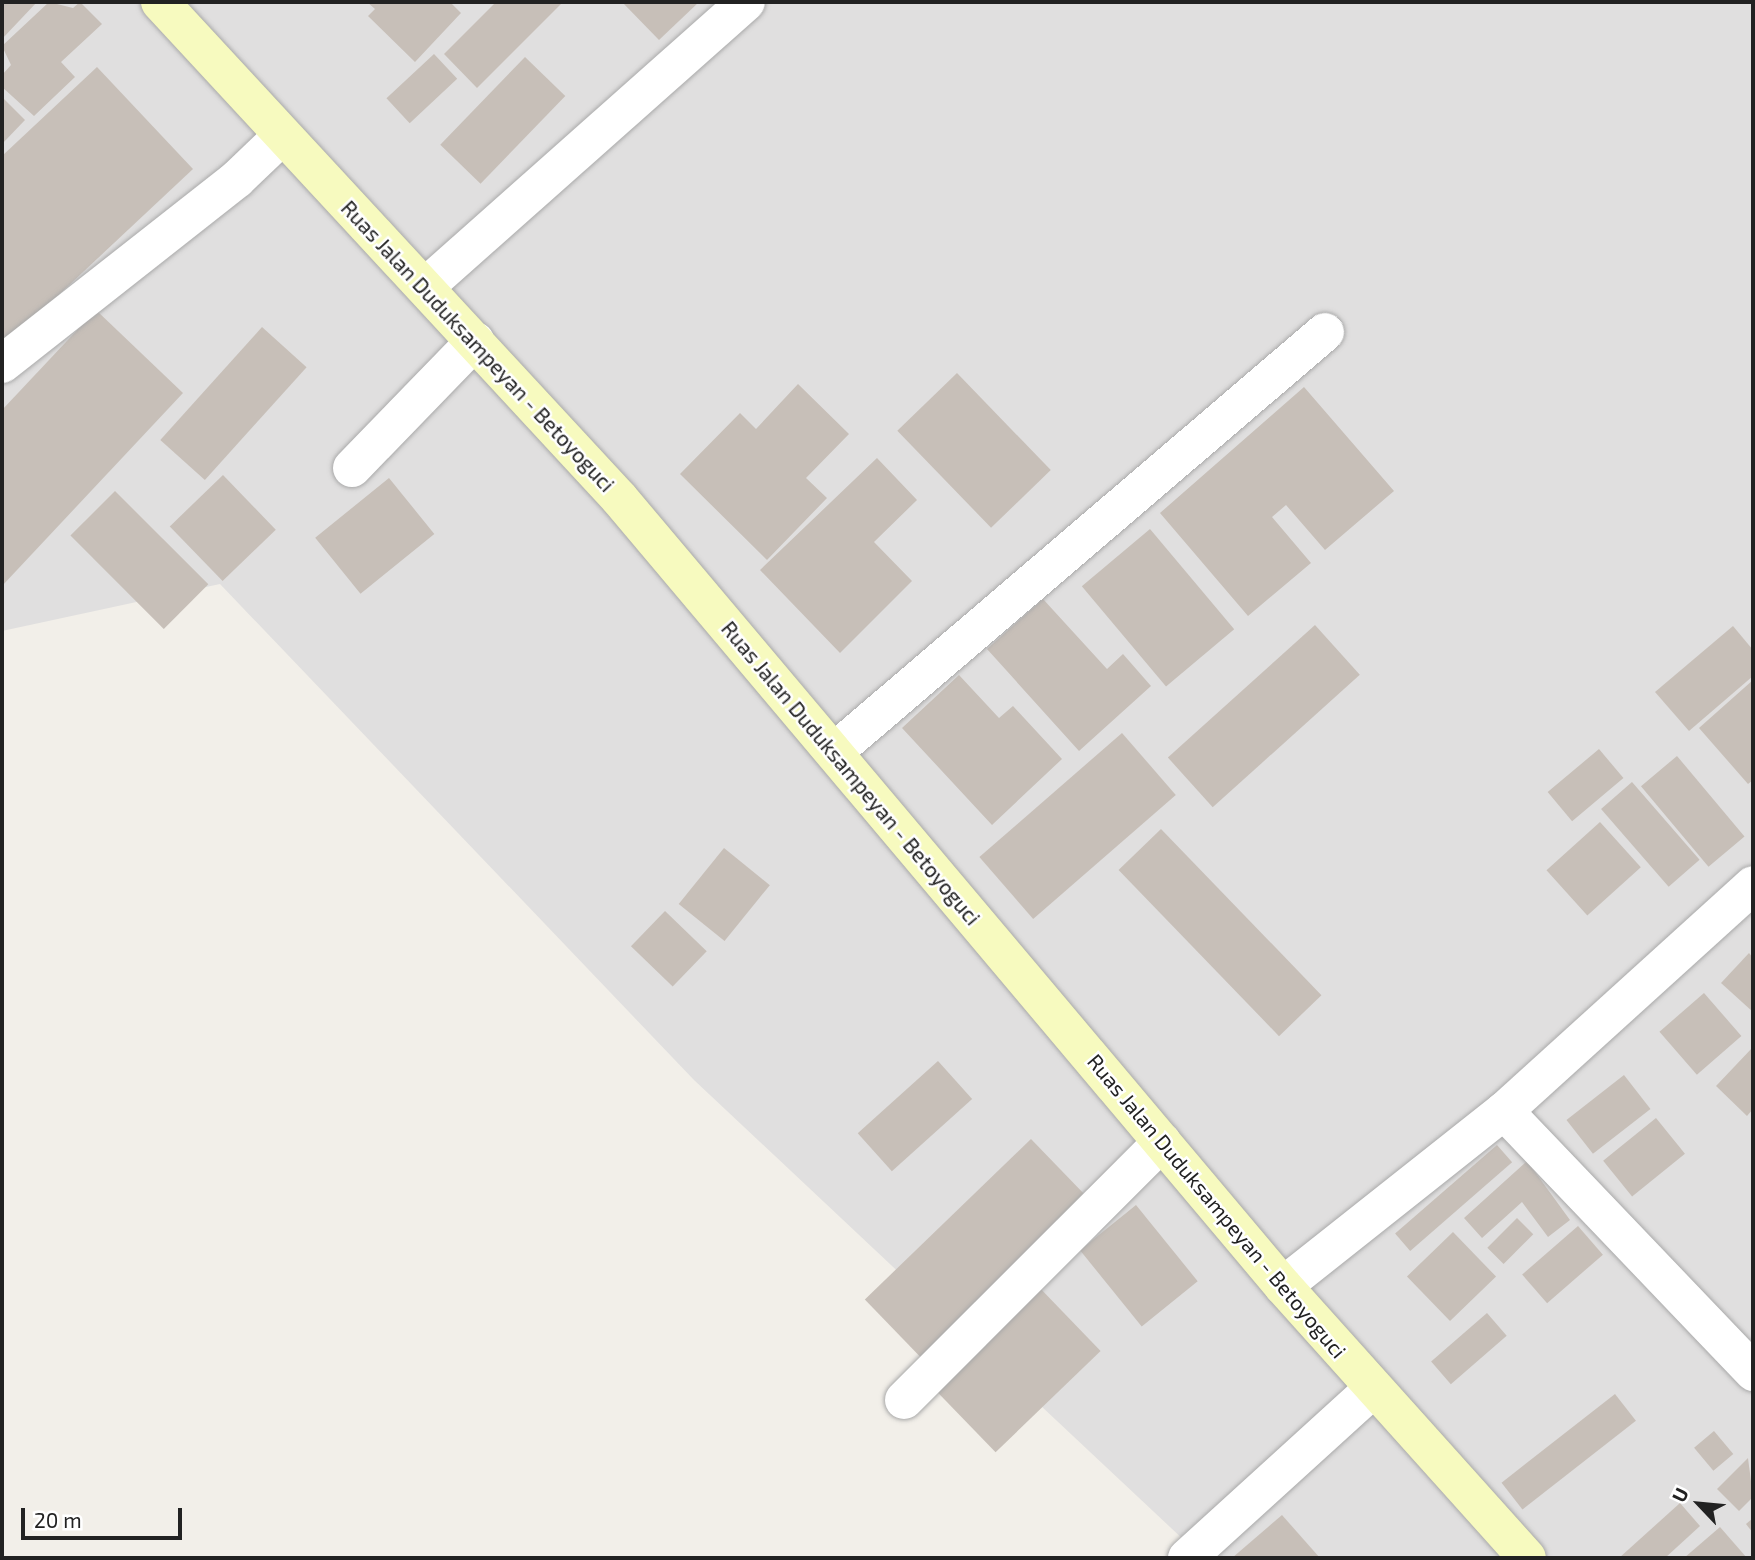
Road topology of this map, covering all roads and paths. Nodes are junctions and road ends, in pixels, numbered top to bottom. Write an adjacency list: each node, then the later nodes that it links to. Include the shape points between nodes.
1 (160, 2): 3 (main road, Ruas Jalan Duduksampeyan - Betoyoguci)
2 (746, 2): 4 (street)
3 (282, 136): 4 (main road, Ruas Jalan Duduksampeyan - Betoyoguci); 7 (street, via 237,179)
4 (425, 287): 6 (main road, Ruas Jalan Duduksampeyan - Betoyoguci)
5 (1325, 332): 9 (street)
6 (475, 341): 8 (street); 9 (main road, Ruas Jalan Duduksampeyan - Betoyoguci, via 619,498)
7 (2, 364)
8 (352, 468)
9 (834, 752): 12 (main road, Ruas Jalan Duduksampeyan - Betoyoguci)
10 (1753, 885): 11 (street)
11 (1504, 1111): 13 (street); 14 (street)
12 (1162, 1142): 13 (main road, Ruas Jalan Duduksampeyan - Betoyoguci); 16 (street)
13 (1283, 1286): 15 (main road, Ruas Jalan Duduksampeyan - Betoyoguci)
14 (1753, 1372)
15 (1373, 1389): 17 (street); 18 (main road, Ruas Jalan Duduksampeyan - Betoyoguci)
16 (904, 1400)
17 (1187, 1558)
18 (1527, 1558)

